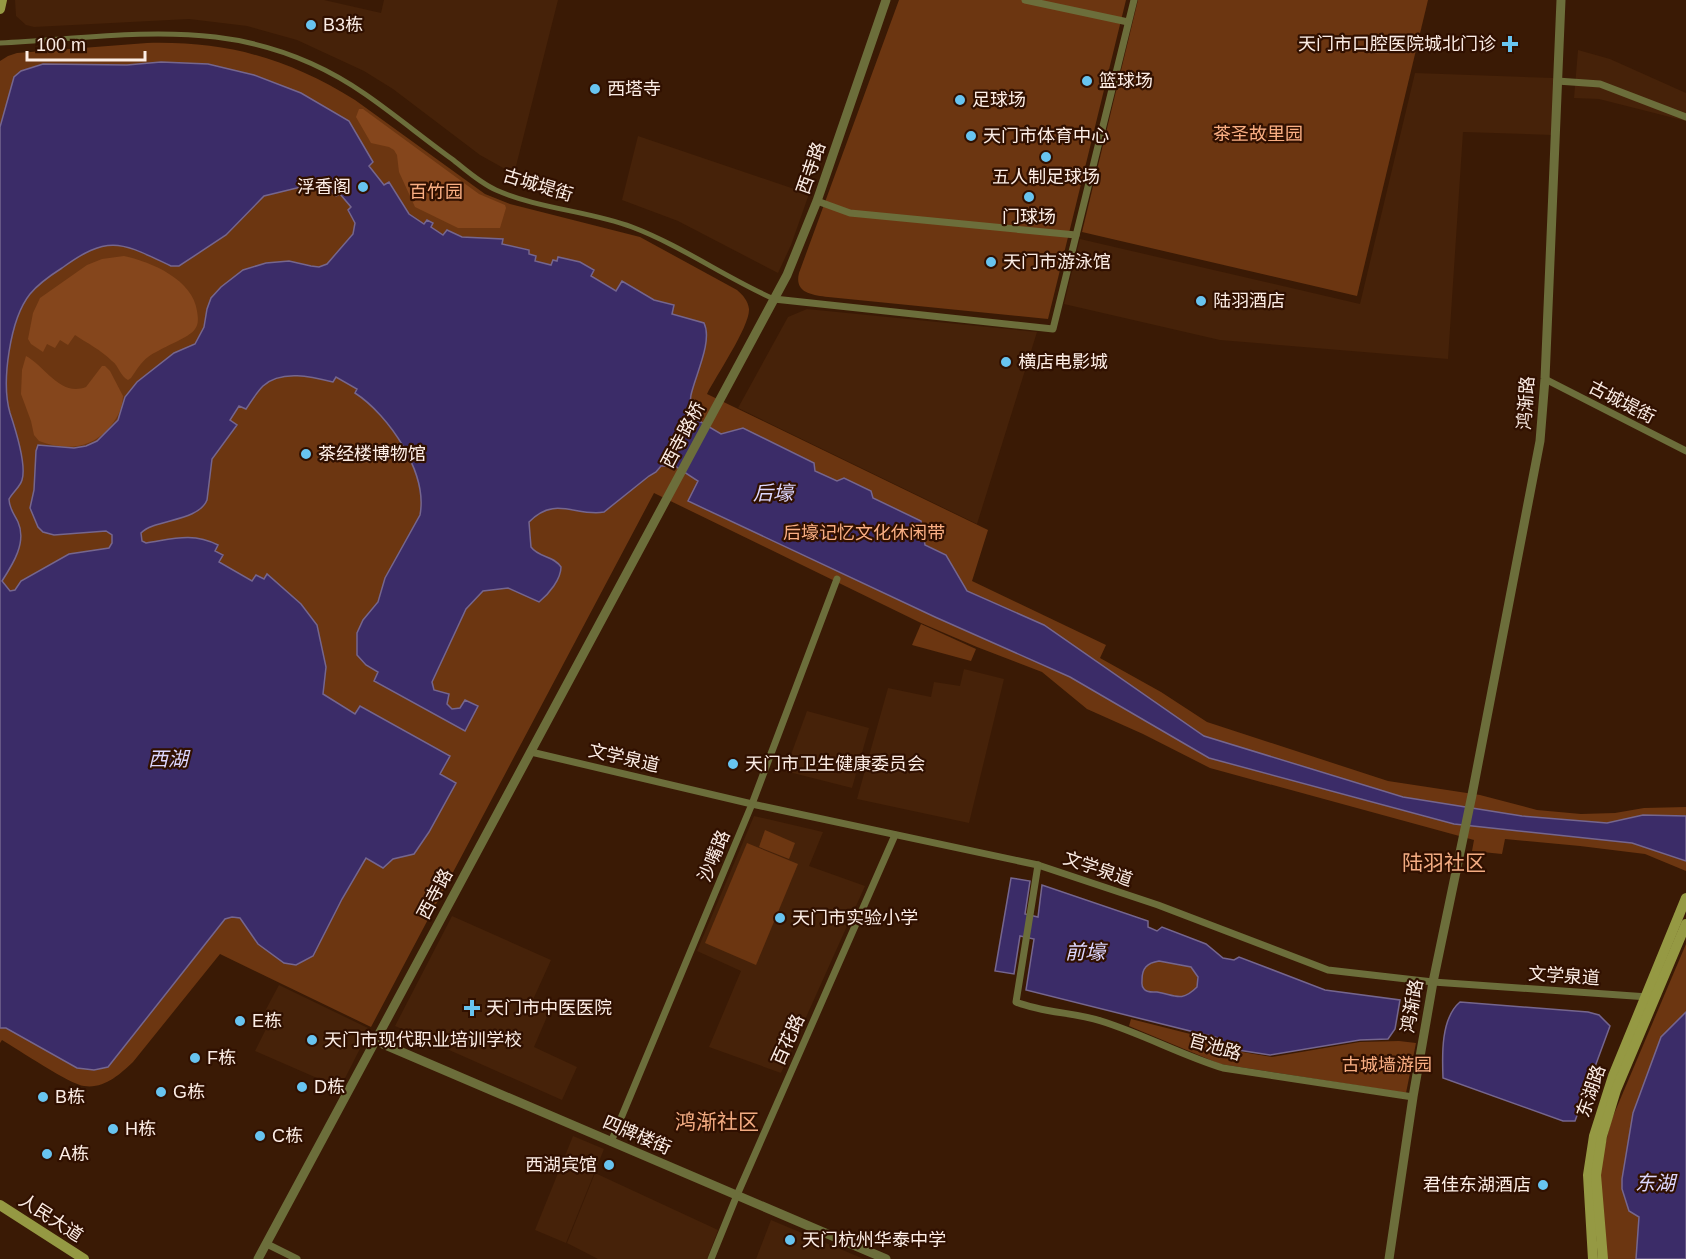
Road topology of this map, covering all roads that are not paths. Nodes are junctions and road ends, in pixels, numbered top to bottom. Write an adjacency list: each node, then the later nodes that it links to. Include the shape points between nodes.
1 (3, 0): 6 (main road)
2 (886, 0): 11 (street, 西寺路)
3 (1024, 0): 7 (street)
4 (1134, 0): 7 (street)
5 (1561, 0): 9 (street, 鸿渐路)
6 (0, 9)
7 (1128, 22): 12 (street)
8 (0, 43): 13 (street, 古城堤街, via 176,33 229,38 281,51 364,93 496,190 631,227)
9 (1557, 81): 10 (street, via 1605,85); 15 (street, 鸿渐路)
10 (1686, 117)
11 (817, 201): 12 (street, via 850,213); 13 (street, 西寺路, via 794,262)
12 (1076, 235): 13 (street, 古城堤街, via 1053,329)
13 (774, 299): 14 (street, 西寺路)
14 (752, 340): 17 (street, 西寺路桥)
15 (1545, 379): 16 (street, 古城堤街); 26 (street, 鸿渐路, via 1540,441)
16 (1686, 451)
17 (642, 545): 19 (street, 西寺路)
18 (837, 579): 20 (street, 沙嘴路)
19 (531, 752): 20 (street, 文学泉道); 28 (street, 西寺路)
20 (752, 804): 21 (street, 文学泉道); 30 (street, 沙嘴路)
21 (895, 835): 22 (street, 文学泉道); 31 (street, 百花路)
22 (1038, 865): 26 (street, 文学泉道, via 1158,905 1328,970); 29 (street, 官池路, via 1016,1002 1101,1021 1223,1068)
23 (1686, 897): 25 (main road)
24 (1686, 924): 25 (main road)
25 (1672, 944): 27 (main road, 东湖路)
26 (1433, 982): 27 (street, 文学泉道); 29 (street, 鸿渐路)
27 (1650, 998): 42 (main road, 东湖路, via 1607,1091 1591,1150 1588,1189); 43 (main road, 东湖路, via 1599,1150 1597,1189)
28 (376, 1041): 30 (street, 四牌楼街); 34 (street, 西寺路)
29 (1413, 1096): 41 (street, 鸿渐路)
30 (611, 1142): 31 (street, 四牌楼街)
31 (737, 1196): 39 (street, 百花路); 40 (street, 四牌楼街)
32 (0, 1204): 36 (main road, 人民大道)
33 (0, 1211): 35 (main road, 人民大道)
34 (267, 1244): 37 (street, 西寺路); 38 (street)
35 (74, 1259)
36 (84, 1259)
37 (258, 1259)
38 (297, 1259)
39 (711, 1259)
40 (886, 1259)
41 (1389, 1259)
42 (1593, 1259)
43 (1603, 1259)

